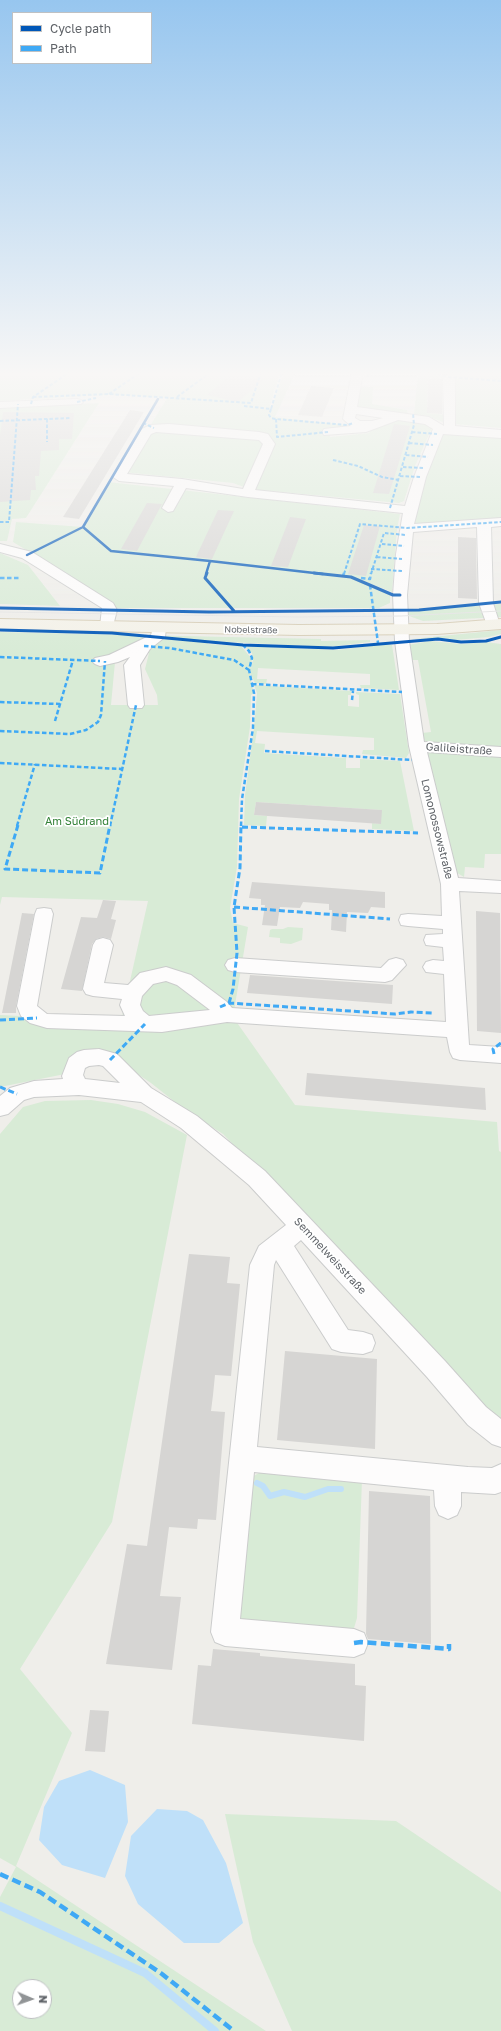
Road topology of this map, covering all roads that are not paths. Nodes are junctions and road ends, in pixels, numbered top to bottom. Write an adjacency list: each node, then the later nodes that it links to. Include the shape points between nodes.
1 (125, 467): 4 (street, via 119,477)
2 (258, 467): 5 (street)
3 (424, 467): 7 (street, Lomonossowstraße)
4 (182, 483): 5 (street); 6 (street)
5 (245, 500): 7 (street, via 389,513)
6 (168, 508)
7 (410, 510): 10 (street, Lomonossowstraße)
8 (501, 522): 9 (street)
9 (484, 524): 10 (street); 13 (street, via 486,603)
10 (407, 528): 16 (street, Lomonossowstraße, via 401,580)
11 (0, 548): 14 (street, via 28,555 108,606 110,610)
12 (0, 624): 14 (main road, Nobelstraße)
13 (497, 624): 16 (main road, Nobelstraße)
14 (107, 627): 15 (main road, Nobelstraße)
15 (159, 628): 16 (main road, Nobelstraße); 17 (street, via 158,637)
16 (401, 630): 20 (street, Lomonossowstraße)
17 (149, 642): 18 (street, via 113,659); 19 (street, via 132,665)
18 (100, 661)
19 (136, 705)
20 (417, 746): 21 (street, Galileistraße); 22 (street, Lomonossowstraße)
21 (501, 752)
22 (450, 884): 23 (street); 26 (street, Lomonossowstraße)
23 (501, 887)
24 (44, 914): 35 (street, via 28,1011 37,1018 47,1021)
25 (408, 920): 26 (street)
26 (453, 932): 27 (street); 32 (street, Lomonossowstraße)
27 (433, 940)
28 (103, 945): 33 (street, via 93,989)
29 (396, 965): 30 (street, via 385,975)
30 (235, 966)
31 (433, 967): 32 (street)
32 (454, 968): 36 (street, Lomonossowstraße)
33 (133, 993): 34 (street, via 148,978 166,974 184,980); 35 (street, via 130,1004 135,1016)
34 (227, 1015): 35 (street); 36 (street)
35 (145, 1024)
36 (457, 1030): 37 (street, Lomonossowstraße, via 460,1052)
37 (501, 1055)
38 (79, 1087): 39 (street, Semmelweisstraße); 39 (street, Semmelweisstraße, via 72,1076 76,1064 84,1058 99,1057 110,1060); 40 (street, Semmelweisstraße, via 34,1089 17,1094)
39 (144, 1094): 41 (street, Semmelweisstraße, via 189,1122 257,1178)
40 (0, 1108)
41 (302, 1226): 42 (street); 44 (street, Semmelweisstraße, via 477,1416)
42 (279, 1243): 43 (street, via 341,1342); 45 (street, via 267,1252 262,1265)
43 (363, 1344)
44 (501, 1435)
45 (243, 1458): 47 (street); 49 (street, via 225,1632)
46 (501, 1477): 47 (street, via 495,1481)
47 (447, 1478): 48 (street)
48 (448, 1506)
49 (354, 1643)

